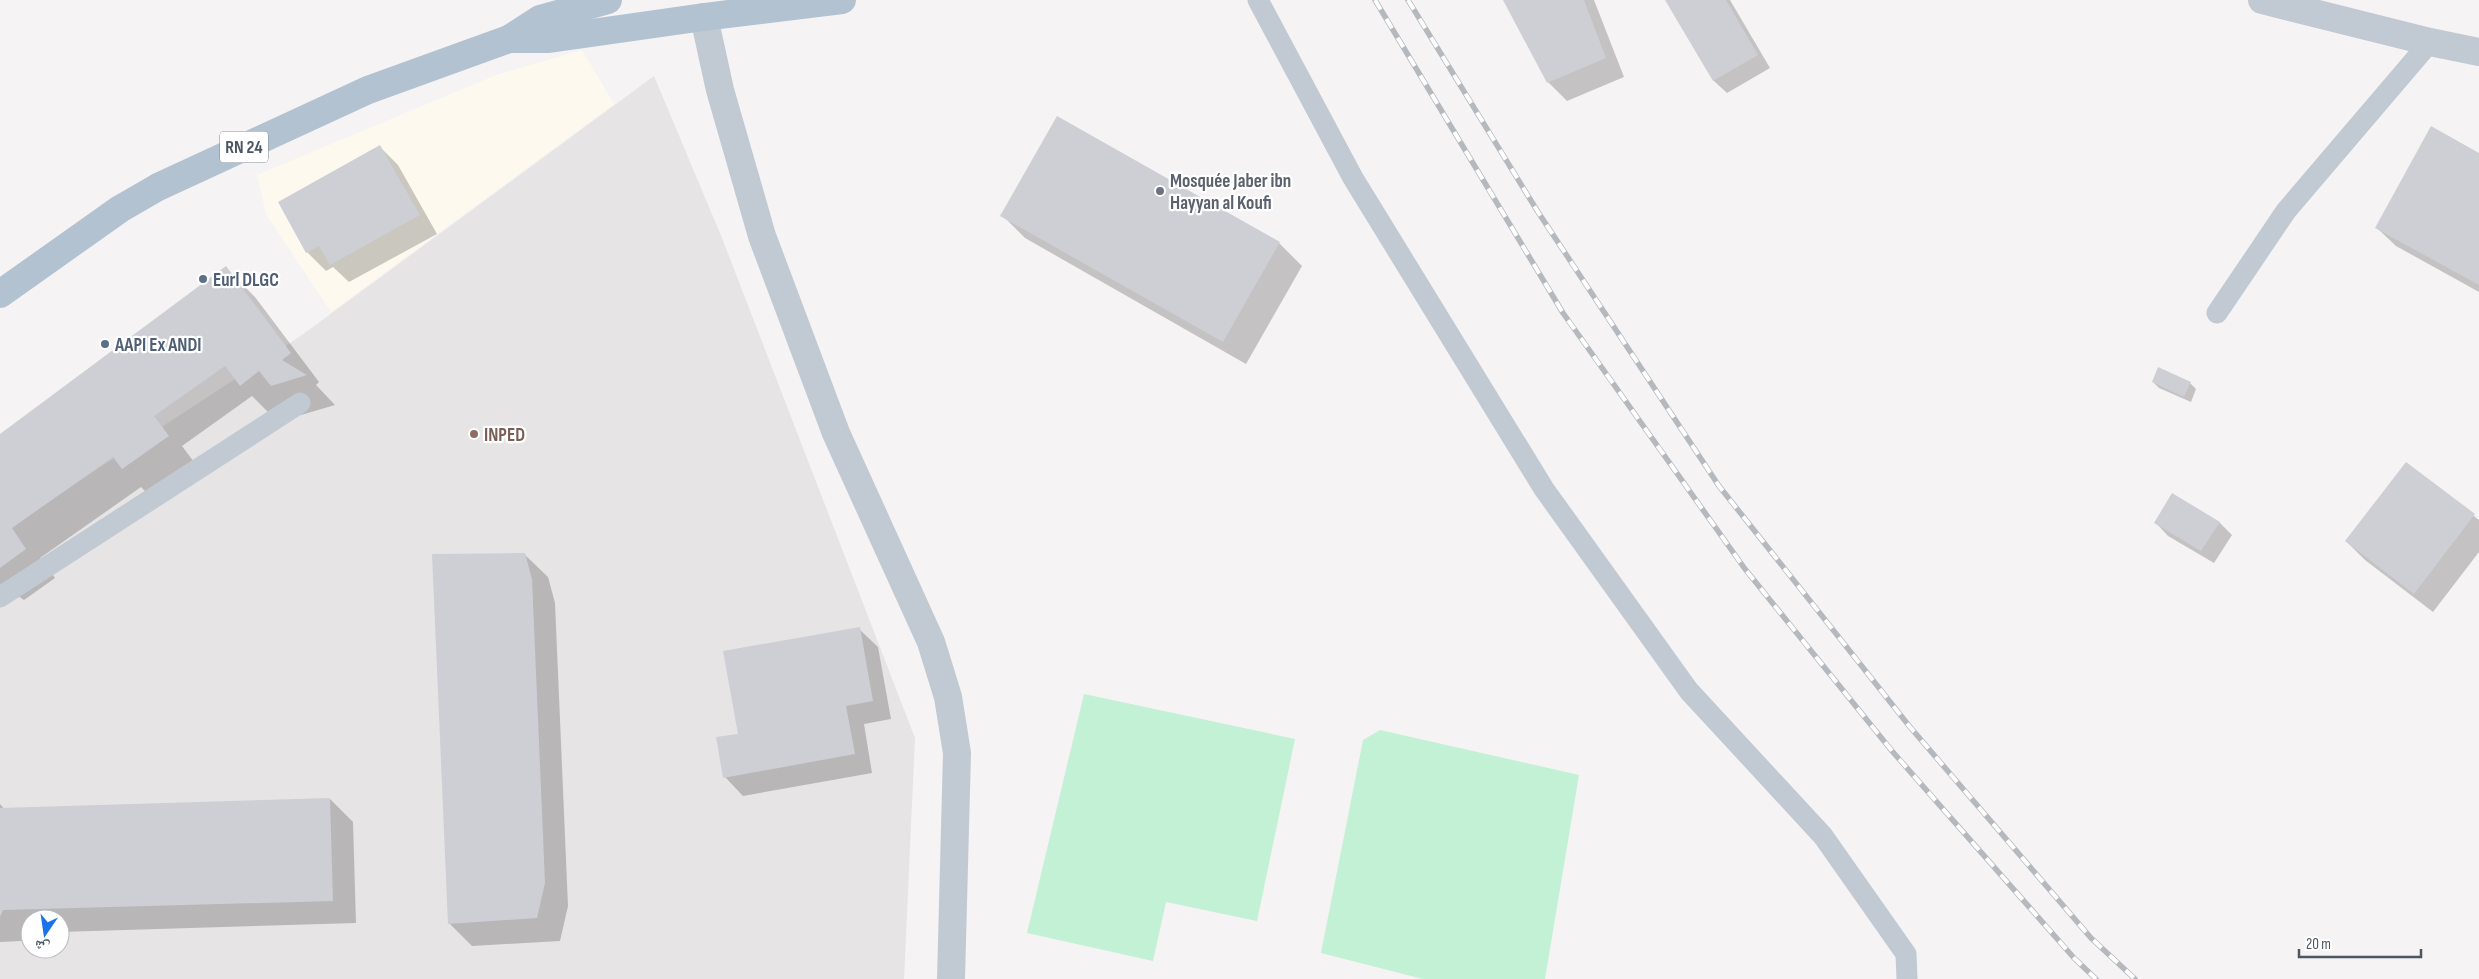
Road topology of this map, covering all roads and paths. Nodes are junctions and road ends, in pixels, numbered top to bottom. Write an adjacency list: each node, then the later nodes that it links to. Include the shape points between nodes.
1 (608, 0): 6 (main road, RN 24, via 540,18)
2 (842, 0): 5 (main road, RN 24)
3 (1258, 0): 14 (lane, via 1353,178 1544,489 1690,691 1823,836 1906,954)
4 (2262, 0): 7 (street)
5 (704, 17): 6 (main road, RN 24, via 549,39); 13 (street, via 720,90 762,236 836,433 931,642 948,697 957,753)
6 (508, 39): 9 (main road, RN 24, via 368,90 158,187 120,209)
7 (2430, 42): 8 (street); 10 (lane, via 2286,211)
8 (2479, 52)
9 (0, 294)
10 (2217, 313)
11 (300, 403): 12 (lane)
12 (0, 597)
13 (951, 979)
14 (1907, 979)

